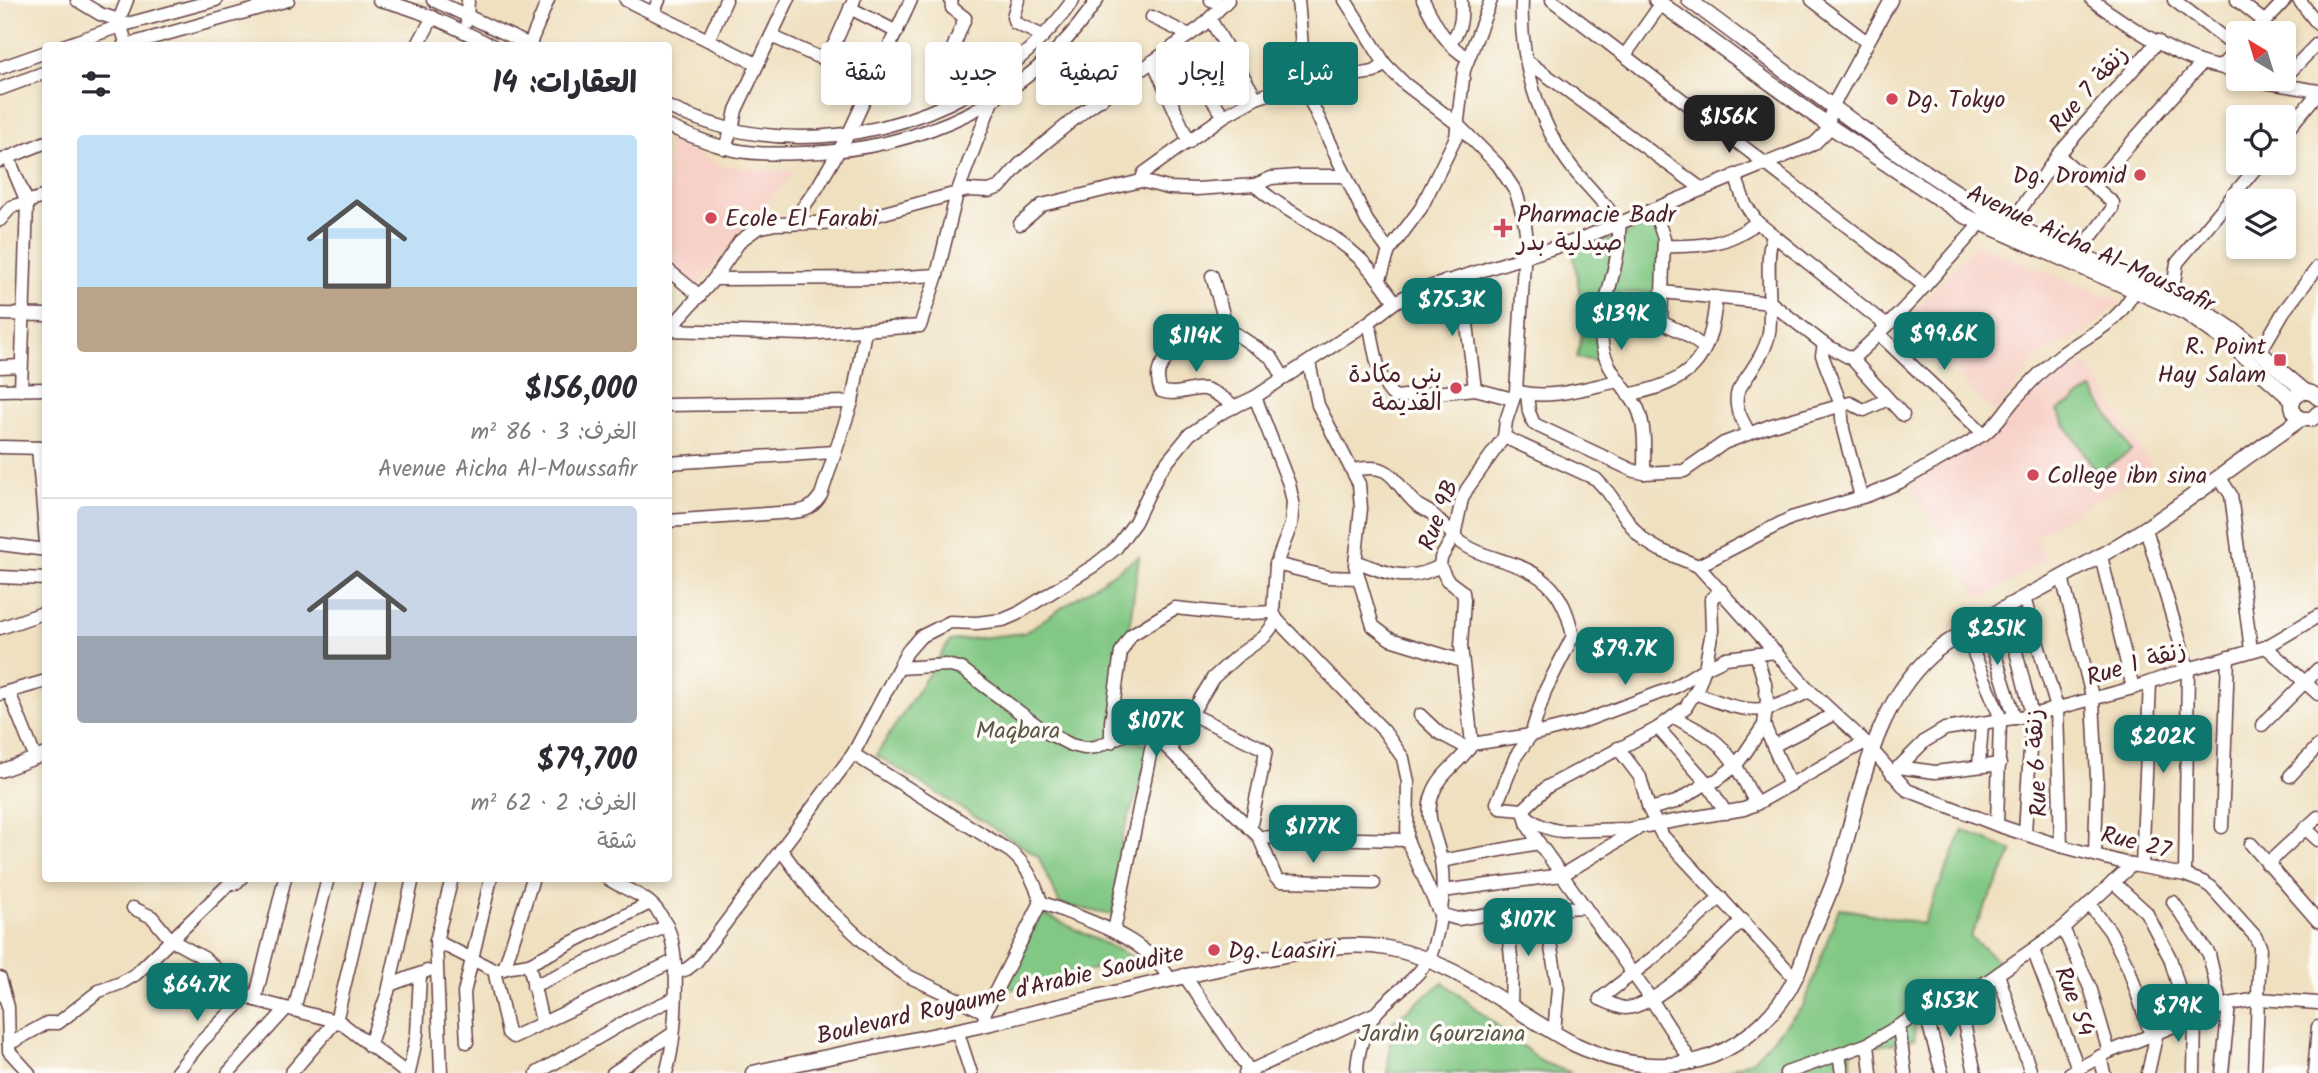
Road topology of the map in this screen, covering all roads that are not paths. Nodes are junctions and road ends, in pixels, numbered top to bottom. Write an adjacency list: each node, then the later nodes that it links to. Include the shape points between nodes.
1 (78, 0): 46 (street)
2 (127, 0): 46 (street)
3 (216, 0): 46 (street)
4 (288, 0): 59 (street)
5 (379, 0): 34 (street)
6 (433, 0): 39 (street)
7 (468, 0): 39 (street)
8 (548, 0): 63 (street)
9 (626, 0): 38 (street)
10 (659, 0): 38 (street)
11 (726, 0): 54 (street)
12 (788, 0): 52 (street)
13 (911, 0): 50 (street)
14 (951, 0): 66 (street, via 952,8 965,18)
15 (1018, 0): 53 (street, via 1013,17 1016,23)
16 (1073, 0): 53 (street)
17 (1097, 0): 67 (street)
18 (1211, 0): 35 (street)
19 (1298, 0): 69 (street)
20 (1345, 0): 84 (street, Rue 9B)
21 (1423, 0): 71 (street)
22 (1461, 0): 45 (street)
23 (1491, 0): 48 (street)
24 (1522, 0): 80 (street)
25 (1552, 0): 75 (street)
26 (1689, 0): 106 (main road, Avenue Aicha Al-Moussafir)
27 (1812, 0): 70 (street)
28 (1891, 0): 70 (street)
29 (2092, 0): 56 (street)
30 (2175, 0): 55 (street)
31 (2237, 0): 43 (street)
32 (2286, 0): 44 (street)
33 (2299, 0): 47 (street)
34 (398, 2): 40 (street)
35 (1226, 2): 42 (street)
36 (1659, 2): 75 (street); 111 (main road, Avenue Aicha Al-Moussafir)
37 (852, 4): 50 (street); 64 (street)
38 (653, 12): 54 (street)
39 (467, 15): 49 (street); 62 (street)
40 (433, 17): 49 (street); 60 (street)
41 (1152, 17): 51 (street)
42 (1210, 19): 51 (street); 98 (street)
43 (2264, 21)
44 (2266, 21)
45 (1461, 22): 48 (street); 71 (street)
46 (120, 23): 57 (street); 58 (street)
47 (2318, 24)
48 (1480, 28): 77 (street)
49 (464, 32): 61 (street)
50 (897, 32): 65 (street)
51 (1189, 35): 68 (street)
52 (771, 36): 76 (street); 83 (street)
53 (1043, 36): 74 (street)
54 (708, 40): 83 (street)
55 (2226, 40)
56 (2158, 41): 82 (street); 119 (street, Rue 7 زنقة)
57 (73, 42)
58 (125, 42)
59 (137, 42)
60 (419, 42)
61 (485, 42)
62 (524, 42)
63 (531, 42)
64 (835, 42)
65 (892, 42)
66 (955, 42)
67 (1062, 42)
68 (1179, 42)
69 (1302, 42)
70 (1867, 42): 106 (street)
71 (1449, 43): 77 (street)
72 (2318, 43): 86 (street)
73 (42, 53): 88 (street)
74 (1022, 55)
75 (1625, 55): 121 (street)
76 (821, 58)
77 (1468, 58): 110 (street)
78 (1156, 59): 79 (street)
79 (1153, 61): 89 (street); 115 (street)
80 (1527, 61): 128 (street); 136 (street, via 1540,113 1553,140)
81 (2226, 61): 87 (street)
82 (2202, 63): 87 (street); 127 (street)
83 (757, 64): 113 (street)
84 (1385, 64): 92 (street); 110 (street, Rue 9B)
85 (1036, 66): 93 (street)
86 (2296, 66)
87 (2220, 67): 90 (street)
88 (0, 68)
89 (1142, 69)
90 (2226, 70)
91 (42, 73): 95 (street)
92 (1358, 74)
93 (1022, 77)
94 (2296, 85): 96 (street)
95 (0, 89)
96 (2318, 92): 109 (street)
97 (1263, 95): 98 (street)
98 (1255, 98): 108 (street)
99 (863, 105): 114 (street)
100 (940, 105): 114 (street, via 908,119)
101 (985, 105): 118 (street, via 933,130)
102 (990, 105): 129 (street)
103 (1095, 105): 129 (street, via 1031,154 1000,187)
104 (1216, 105): 108 (street)
105 (1313, 105): 124 (street)
106 (1833, 105): 111 (street); 133 (main road, Avenue Aicha Al-Moussafir, via 1966,199)
107 (672, 108): 113 (street)
108 (1224, 116): 115 (street)
109 (2296, 119)
110 (1456, 123): 142 (street, via 1456,137 1421,208); 143 (street, Rue 9B, via 1499,165 1516,192 1526,232)
111 (1828, 125): 121 (street, via 1814,144); 133 (main road, Avenue Aicha Al-Moussafir)
112 (672, 128): 117 (street)
113 (732, 130): 114 (street, via 782,136); 117 (street)
114 (849, 133): 118 (street)
115 (1189, 142): 125 (street, via 1144,173)
116 (42, 144): 120 (street)
117 (724, 148): 118 (street)
118 (839, 152): 137 (street)
119 (2058, 155): 127 (street); 139 (street, Rue 7 زنقة)
120 (4, 159): 131 (street)
121 (1767, 164): 122 (street); 152 (street)
122 (1735, 175): 128 (street); 135 (street)
123 (2250, 175): 156 (street, via 2177,263)
124 (1346, 176): 126 (street, via 1271,178); 142 (street, via 1367,221)
125 (1141, 181): 126 (street, via 1177,189); 138 (street, via 1042,205)
126 (1255, 185): 150 (street, via 1350,250)
127 (2094, 185): 144 (street, via 2113,207)
128 (1702, 189): 132 (street)
129 (957, 193): 137 (street, via 851,222); 147 (street)
130 (42, 197): 131 (street)
131 (27, 202): 134 (street, via 11,207); 161 (street)
132 (1654, 209): 136 (street); 141 (street)
133 (1983, 217): 139 (main road, Avenue Aicha Al-Moussafir); 152 (street)
134 (0, 220)
135 (1757, 222): 140 (street); 141 (street, via 1711,244)
136 (1619, 223): 143 (street); 163 (street, via 1619,252)
137 (791, 224): 149 (street, via 765,225 744,237)
138 (1020, 224)
139 (2007, 229): 144 (main road, Avenue Aicha Al-Moussafir)
140 (1774, 236): 159 (street, via 1770,242); 167 (street)
141 (1664, 246): 154 (street)
142 (1388, 251): 150 (street)
143 (1524, 257): 151 (street); 186 (street, Rue 9B)
144 (2076, 259): 153 (main road, Avenue Aicha Al-Moussafir); 156 (main road, Avenue Aicha Al-Moussafir)
145 (2318, 267): 173 (street)
146 (672, 273): 155 (street)
147 (937, 275): 149 (street); 169 (street, via 920,326)
148 (1212, 276): 178 (street, via 1227,328 1272,358)
149 (714, 279): 155 (street)
150 (1380, 279): 158 (street)
151 (1446, 281): 158 (street); 181 (street, via 1467,324)
152 (1926, 286): 167 (street)
153 (2135, 290): 193 (main road, Avenue Aicha Al-Moussafir, via 2211,329); 196 (street, via 2119,315 2059,356)
154 (1662, 292): 157 (street); 165 (street)
155 (700, 296): 166 (street)
156 (2172, 296): 173 (main road, Avenue Aicha Al-Moussafir, via 2217,319)
157 (1716, 297): 159 (street); 172 (street)
158 (1395, 302): 164 (street)
159 (1771, 303): 171 (street); 195 (street, via 1765,346 1735,399)
160 (0, 314): 161 (street)
161 (22, 315): 162 (street); 176 (street)
162 (42, 315)
163 (1604, 319): 165 (street); 179 (street, via 1602,346)
164 (1369, 322): 175 (street); 181 (street, via 1381,376 1395,397)
165 (1661, 322): 172 (street)
166 (672, 328)
167 (1884, 330): 174 (street); 196 (street)
168 (672, 331): 169 (street, via 778,335)
169 (865, 331): 189 (street)
170 (1181, 342): 192 (street, via 1157,371 1161,391 1204,389)
171 (1824, 344): 174 (street); 191 (street, via 1822,355)
172 (1705, 348): 185 (street, via 1688,373 1676,381)
173 (2260, 352): 184 (main road, Avenue Aicha Al-Moussafir)
174 (1852, 359): 188 (street)
175 (1308, 362): 178 (street); 202 (street, via 1318,405)
176 (21, 366): 177 (street); 183 (street)
177 (0, 367)
178 (1284, 378): 187 (street)
179 (1619, 380): 185 (street); 186 (street)
180 (42, 389): 183 (street)
181 (1475, 389): 186 (street)
182 (0, 390): 183 (street)
183 (21, 390)
184 (2313, 392): 193 (main road, Boulevard Royaume d'Arabie Saoudite, via 2298,394)
185 (1628, 394): 203 (street, via 1642,420)
186 (1519, 395): 197 (street, Rue 9B); 203 (street, via 1534,424)
187 (1255, 397): 192 (street); 213 (street, via 1293,502 1291,525)
188 (1888, 400): 191 (street, via 1864,410 1855,404); 194 (street)
189 (852, 402): 190 (street); 200 (street)
190 (672, 405)
191 (1841, 405): 195 (street); 205 (street)
192 (1235, 407): 235 (street, via 1182,443 1159,472 1135,522 1116,548 1095,565 1003,620 950,622 934,628 911,646)
193 (2306, 414): 204 (main road, Boulevard Royaume d'Arabie Saoudite)
194 (1903, 415)
195 (1749, 433): 203 (street, via 1718,446 1684,471)
196 (1984, 434): 205 (street, via 1914,475)
197 (1504, 437): 208 (street, Rue 9B, via 1467,489); 215 (street, via 1596,479 1645,541)
198 (0, 447): 199 (street)
199 (42, 448)
200 (834, 452): 201 (street); 206 (street, via 821,495 807,510)
201 (672, 463)
202 (1353, 470): 208 (street, via 1365,467 1394,476 1417,505); 212 (street, via 1361,494)
203 (1644, 473)
204 (2220, 478): 207 (main road, Boulevard Royaume d'Arabie Saoudite); 230 (street, via 2231,495)
205 (1861, 496): 215 (street, via 1791,518)
206 (672, 521)
207 (2146, 529): 211 (main road, Boulevard Royaume d'Arabie Saoudite); 237 (street)
208 (1454, 536): 214 (street, Rue 9B); 262 (street, via 1478,551 1529,569 1551,587 1564,606 1573,636 1545,691)
209 (0, 544): 210 (street)
210 (42, 549)
211 (2101, 556): 217 (main road, Boulevard Royaume d'Arabie Saoudite); 242 (street)
212 (1356, 561): 214 (street, via 1399,576 1425,574); 218 (street)
213 (1276, 564): 218 (street, via 1328,577); 224 (street)
214 (1440, 566): 234 (street, Rue 9B, via 1447,580 1463,592)
215 (1698, 566): 220 (street, Rue 27)
216 (0, 577): 219 (street)
217 (2062, 577): 221 (main road, Boulevard Royaume d'Arabie Saoudite); 247 (street)
218 (1358, 578): 234 (street, via 1376,630 1398,642)
219 (42, 579)
220 (1721, 590): 231 (street, Rue 27); 236 (street, via 1711,600 1712,631)
221 (2024, 598): 222 (main road, Boulevard Royaume d'Arabie Saoudite); 249 (street, Rue 6 زنقة)
222 (2005, 608): 226 (main road, Boulevard Royaume d'Arabie Saoudite); 253 (street)
223 (42, 613): 227 (street)
224 (1275, 616): 250 (street, via 1264,637 1213,678); 263 (street, via 1175,608 1131,635 1121,652); 293 (street, via 1384,731 1403,758 1408,782)
225 (2318, 616): 229 (street, Rue 1 زنقة)
226 (1984, 620): 228 (main road, Boulevard Royaume d'Arabie Saoudite); 256 (street)
227 (0, 628)
228 (1965, 632): 255 (street); 266 (main road, Boulevard Royaume d'Arabie Saoudite, via 1933,653 1905,682)
229 (2266, 647): 230 (street, Rue 1 زنقة); 239 (street)
230 (2251, 650): 233 (street, Rue 1 زنقة)
231 (1776, 652): 232 (street); 243 (street, Rue 27)
232 (1756, 654): 236 (street, via 1726,658); 248 (street, via 1765,684)
233 (2228, 657): 237 (street, Rue 1 زنقة); 288 (street)
234 (1462, 661): 264 (street, Rue 9B)
235 (900, 668): 263 (street, via 946,665 962,669 1054,736 1084,748); 270 (street)
236 (1705, 668): 245 (street); 262 (street, via 1675,687 1579,723)
237 (2188, 669): 241 (street, Rue 1 زنقة); 303 (street)
238 (2318, 669): 239 (street)
239 (2305, 681): 246 (street); 259 (street)
240 (42, 682): 244 (street)
241 (2150, 683): 242 (street, Rue 1 زنقة); 301 (street)
242 (2133, 688): 247 (street, Rue 1 زنقة)
243 (1810, 691): 248 (street); 251 (street, Rue 27)
244 (4, 693): 271 (street)
245 (1694, 693): 248 (street, via 1741,708); 254 (street)
246 (2318, 694)
247 (2093, 700): 249 (street, Rue 1 زنقة); 298 (street)
248 (1765, 709): 258 (street)
249 (2057, 709): 253 (street, Rue 1 زنقة); 296 (street, Rue 6 زنقة)
250 (1191, 714): 269 (street); 290 (street, via 1265,750)
251 (1834, 714): 265 (street); 266 (street, Rue 27)
252 (1420, 715): 264 (street, via 1439,733)
253 (2032, 715): 256 (street, Rue 1 زنقة); 291 (street)
254 (1674, 717): 260 (street); 273 (street, via 1712,738)
255 (1999, 717): 256 (street, Rue 1 زنقة); 257 (street, Rue 1 زنقة); 272 (street)
256 (2015, 718)
257 (1982, 723): 274 (street); 276 (street, Rue 1 زنقة, via 1935,734)
258 (1764, 725): 265 (street); 273 (street)
259 (2262, 725)
260 (1658, 728): 268 (street); 278 (street)
261 (1154, 735): 263 (street, via 1128,733); 269 (street); 330 (street)
262 (1531, 735): 264 (street); 282 (street, via 1516,756 1497,803 1500,808)
263 (1111, 742)
264 (1470, 746): 299 (street, via 1438,781 1429,805)
265 (1773, 746): 279 (street)
266 (1869, 746): 276 (street, Rue 27); 279 (street); 345 (main road, Boulevard Royaume d'Arabie Saoudite, via 1836,875)
267 (2318, 746): 277 (street)
268 (1618, 748): 281 (street, via 1640,777); 282 (street, via 1546,787)
269 (1170, 749): 290 (street)
270 (853, 754): 297 (street); 317 (street, via 1011,852 1025,866)
271 (40, 756): 275 (street)
272 (2000, 764): 274 (street); 286 (street)
273 (1735, 765): 278 (street); 280 (street)
274 (1979, 766): 276 (street)
275 (0, 771)
276 (1895, 771): 286 (street, Rue 27, via 1908,790 1919,796)
277 (2290, 776)
278 (1707, 783): 281 (street, via 1676,802); 283 (street)
279 (1790, 785): 280 (street)
280 (1756, 804): 283 (street)
281 (1649, 809): 285 (street)
282 (1523, 813): 287 (street, via 1553,831); 294 (street)
283 (1726, 813): 285 (street)
284 (2318, 817): 289 (street)
285 (1656, 824): 287 (street); 316 (street)
286 (1997, 825): 291 (street, Rue 27)
287 (1641, 827): 302 (street)
288 (2222, 827)
289 (2305, 828): 292 (street); 300 (street)
290 (1254, 833): 293 (street); 314 (street, via 1280,881)
291 (2025, 833): 296 (street, Rue 27)
292 (2318, 840)
293 (1407, 841): 325 (street)
294 (1539, 843): 299 (street); 302 (street)
295 (2251, 844): 300 (street)
296 (2061, 846): 298 (street, Rue 27)
297 (781, 850): 338 (street, via 696,962 687,969); 359 (street, via 816,896 878,955)
298 (2095, 854): 301 (street, Rue 27)
299 (1441, 861): 315 (street)
300 (2267, 864): 327 (street)
301 (2137, 866): 303 (street, Rue 27); 313 (street)
302 (1562, 875): 315 (street); 321 (street)
303 (2185, 875): 352 (street, Rue 27, via 2211,887 2258,941)
304 (238, 882): 331 (street, via 230,883)
305 (284, 882): 349 (street)
306 (327, 882): 356 (street)
307 (369, 882): 361 (street)
308 (412, 882): 346 (street)
309 (451, 882): 332 (street)
310 (491, 882): 334 (street)
311 (532, 882): 339 (street)
312 (614, 882): 319 (street)
313 (2113, 882): 320 (street); 360 (street, via 2146,912 2170,958)
314 (1374, 883)
315 (1443, 891): 325 (street)
316 (1721, 897): 326 (street); 340 (street)
317 (1041, 902): 330 (street); 359 (street)
318 (2174, 902): 355 (street, via 2209,954)
319 (650, 903): 328 (street); 336 (street)
320 (2089, 904): 329 (street); 366 (street, via 2110,931)
321 (1585, 907): 323 (street); 340 (street)
322 (133, 908): 331 (street, via 152,916)
323 (1544, 908): 324 (street); 368 (street, via 1558,988)
324 (1506, 911): 325 (street, via 1458,919); 354 (street)
325 (1440, 914): 335 (street)
326 (1743, 920): 345 (street); 351 (street)
327 (2318, 922)
328 (667, 926): 338 (street); 347 (street)
329 (2063, 928): 333 (street); 373 (street, via 2091,990)
330 (1114, 932): 343 (street, via 1147,951)
331 (171, 940): 349 (street, via 204,958); 370 (street, via 126,981 99,991 58,1024 47,1023)
332 (436, 941): 334 (street); 337 (street)
333 (2033, 950): 341 (street); 379 (street, Rue 54)
334 (472, 959): 339 (street); 369 (street, via 463,1001)
335 (1428, 960): 343 (main road, Boulevard Royaume d'Arabie Saoudite, via 1386,948 1328,947); 354 (main road, Boulevard Royaume d'Arabie Saoudite); 358 (street, via 1420,974)
336 (529, 964): 339 (street); 347 (street)
337 (436, 966): 342 (street); 386 (street)
338 (675, 967): 350 (street); 362 (street)
339 (499, 969): 362 (street, via 510,1037)
340 (1633, 974): 351 (street); 351 (street, via 1600,999 1627,1008)
341 (1998, 974): 348 (street); 401 (street)
342 (420, 975): 346 (street); 385 (street)
343 (1177, 977): 359 (main road, Boulevard Royaume d'Arabie Saoudite); 380 (street)
344 (0, 978): 370 (street, via 8,1007)
345 (1795, 978): 377 (main road, Boulevard Royaume d'Arabie Saoudite, via 1776,1007 1749,1034)
346 (390, 985): 372 (street)
347 (533, 986): 362 (street)
348 (1958, 996): 357 (street); 400 (street)
349 (251, 998): 356 (street); 382 (street, via 202,1041)
350 (675, 998): 367 (street); 387 (street)
351 (1651, 999): 377 (street)
352 (2258, 999): 353 (street); 355 (street); 406 (street, Rue 27)
353 (2318, 1003)
354 (1511, 1006): 368 (main road, Boulevard Royaume d'Arabie Saoudite)
355 (2225, 1006): 360 (street); 405 (street)
356 (290, 1009): 361 (street); 383 (street)
357 (1925, 1011): 363 (street); 399 (street)
358 (1376, 1013): 380 (street); 393 (street)
359 (984, 1018): 365 (main road, Boulevard Royaume d'Arabie Saoudite)
360 (2192, 1018): 366 (street); 404 (street)
361 (336, 1021): 372 (street); 384 (street)
362 (542, 1023)
363 (1899, 1026): 371 (street); 398 (street)
364 (2318, 1027): 407 (street)
365 (957, 1030): 391 (main road, Boulevard Royaume d'Arabie Saoudite); 392 (street)
366 (2154, 1033): 373 (street); 403 (street)
367 (672, 1034): 375 (street); 388 (street)
368 (1554, 1034): 376 (main road, Boulevard Royaume d'Arabie Saoudite)
369 (467, 1042)
370 (9, 1044): 381 (street, via 10,1054)
371 (1868, 1044): 374 (street); 397 (street)
372 (369, 1046): 385 (street)
373 (2104, 1054): 379 (street); 402 (street)
374 (1839, 1055): 378 (street); 396 (street)
375 (671, 1058): 389 (street); 390 (street)
376 (1616, 1060): 377 (main road, Boulevard Royaume d'Arabie Saoudite, via 1646,1066); 394 (street)
377 (1692, 1063)
378 (1808, 1069): 395 (street)
379 (2074, 1070)
380 (1249, 1072)
381 (29, 1073)
382 (176, 1073)
383 (228, 1073)
384 (291, 1073)
385 (408, 1073)
386 (440, 1073)
387 (537, 1073)
388 (613, 1073)
389 (666, 1073)
390 (679, 1073)
391 (753, 1073)
392 (971, 1073)
393 (1357, 1073)
394 (1634, 1073)
395 (1786, 1073)
396 (1842, 1073)
397 (1871, 1073)
398 (1905, 1073)
399 (1942, 1073)
400 (1975, 1073)
401 (2031, 1073)
402 (2104, 1073)
403 (2148, 1073)
404 (2194, 1073)
405 (2222, 1073)
406 (2255, 1073)
407 (2314, 1073)

